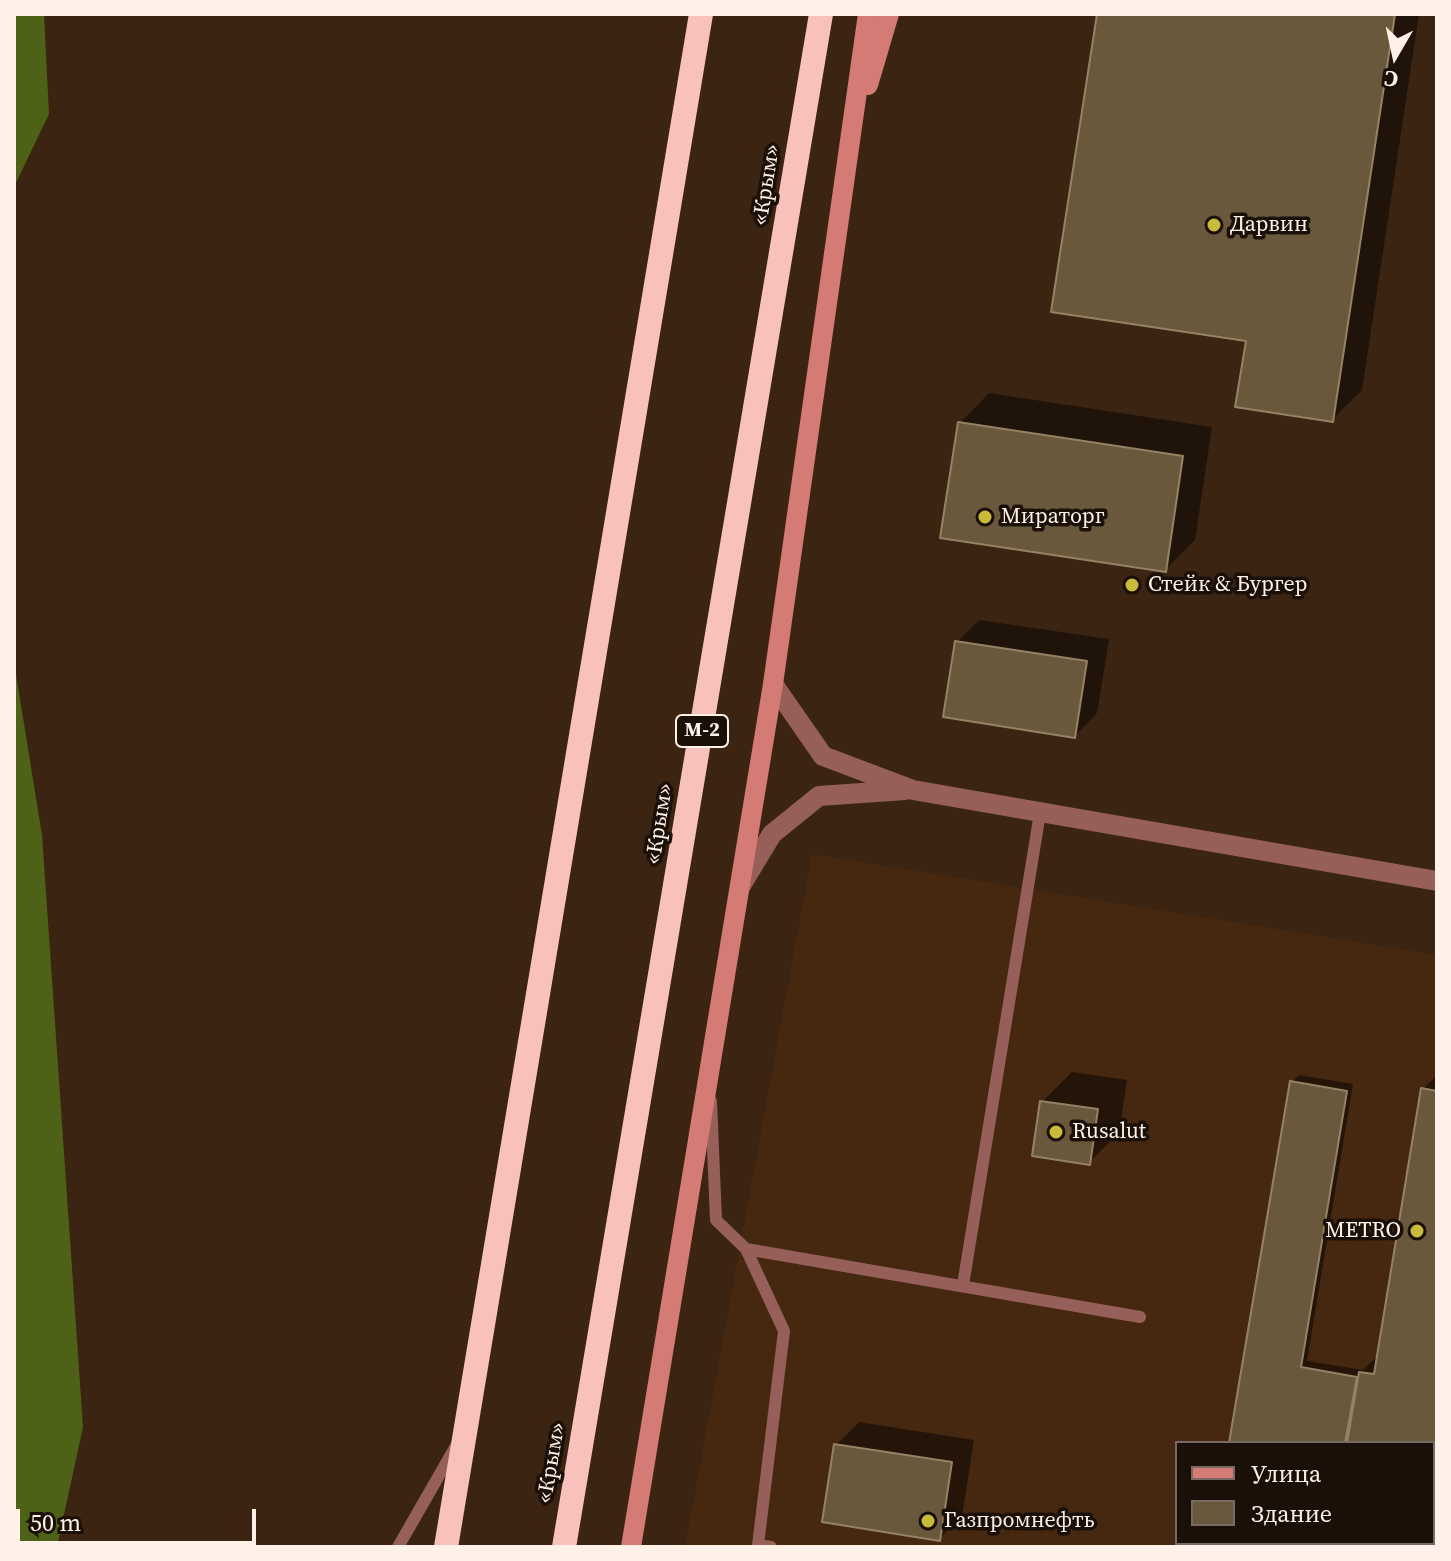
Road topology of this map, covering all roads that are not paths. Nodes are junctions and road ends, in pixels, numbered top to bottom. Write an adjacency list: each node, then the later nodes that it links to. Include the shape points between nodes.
1 (701, 14): 15 (highway)
2 (821, 14): 18 (highway, «Крым» / М-2)
3 (868, 14): 5 (main road)
4 (889, 14): 5 (main road)
5 (848, 154): 6 (main road)
6 (773, 684): 7 (street, via 823,756); 10 (main road)
7 (913, 790): 8 (street); 10 (street, via 819,796 772,834)
8 (1040, 813): 9 (street); 13 (lane)
9 (1437, 881)
10 (738, 891): 11 (main road)
11 (710, 1073): 12 (lane, via 716,1220); 19 (main road)
12 (746, 1249): 13 (lane); 20 (lane, via 784,1331 758,1545)
13 (963, 1285): 14 (lane)
14 (1140, 1317)
15 (465, 1430): 16 (lane); 17 (highway)
16 (398, 1547)
17 (446, 1547)
18 (564, 1547)
19 (631, 1547)
20 (771, 1547)

